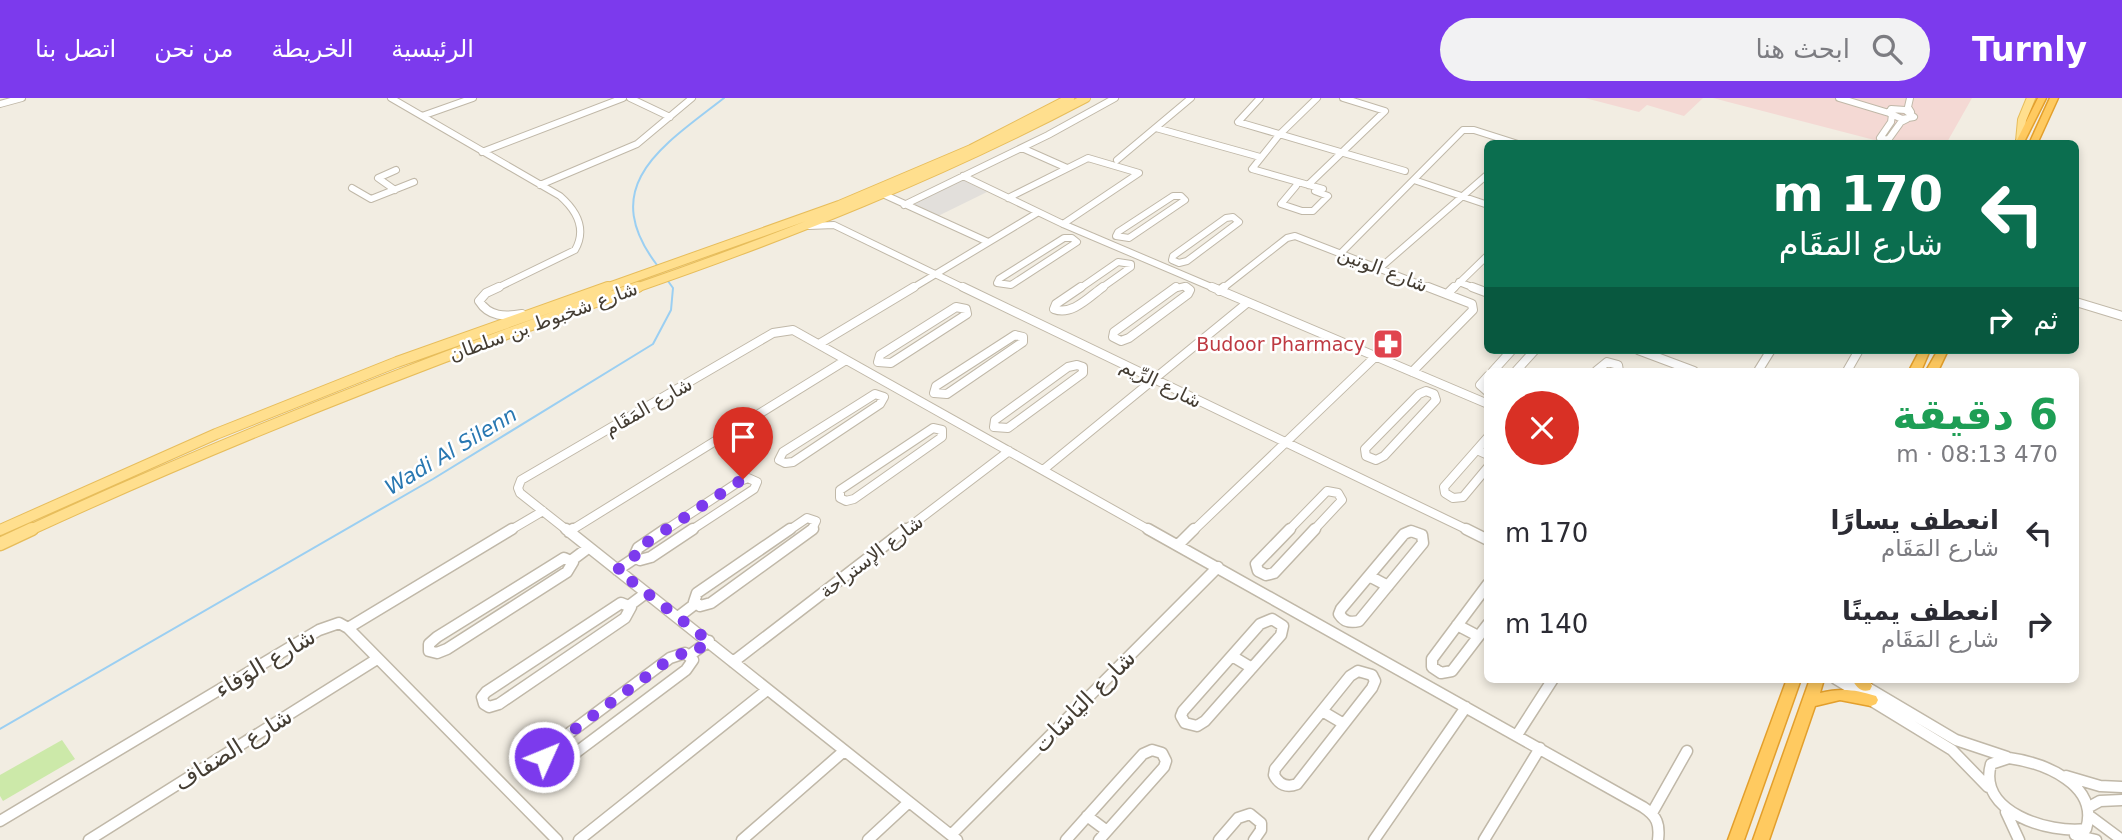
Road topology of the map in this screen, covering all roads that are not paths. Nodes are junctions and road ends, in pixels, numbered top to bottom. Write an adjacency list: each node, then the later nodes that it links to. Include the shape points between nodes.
1 (22, 98): 19 (street)
2 (391, 98): 22 (street)
3 (473, 98): 22 (street)
4 (623, 98): 31 (street)
5 (630, 98): 21 (street, via 662,114)
6 (692, 98): 21 (street)
7 (1070, 98): 54 (main road, شارع شخبوط بن سلطان)
8 (1086, 98): 49 (main road, شارع شخبوط بن سلطان)
9 (1115, 98): 30 (street)
10 (1191, 98): 24 (street)
11 (1260, 98): 25 (street, via 1238,122)
12 (1317, 98): 25 (street)
13 (1343, 98): 32 (street, via 1385,111)
14 (1839, 98): 20 (street)
15 (1908, 98): 20 (street, via 1903,107); 23 (street)
16 (2042, 98): 28 (highway)
17 (2053, 98): 29 (highway)
18 (2029, 100): 27 (main road)
19 (0, 104)
20 (1892, 111): 23 (street); 23 (street, via 1882,139 1888,140)
21 (672, 114): 43 (street, via 633,146)
22 (422, 116): 31 (street)
23 (1909, 116)
24 (1156, 128): 33 (street); 34 (street)
25 (1279, 135): 32 (street); 33 (street)
26 (1505, 140): 41 (street, via 1463,130)
27 (2020, 140)
28 (2021, 140)
29 (2036, 140)
30 (1022, 148): 35 (street); 39 (street)
31 (482, 152): 43 (street)
32 (1341, 153): 38 (street); 44 (street)
33 (1260, 157): 37 (street)
34 (1117, 160)
35 (1067, 169): 51 (street); 58 (street, via 1093,158 1139,174)
36 (396, 170): 48 (street, via 378,178)
37 (1254, 171): 44 (street); 45 (street, via 1251,176)
38 (1405, 171)
39 (963, 176): 51 (street); 53 (street)
40 (1484, 177): 50 (street)
41 (1413, 180): 50 (street); 68 (street)
42 (414, 182): 48 (street)
43 (540, 185): 95 (street, via 575,211 580,243 567,256 483,295 479,303)
44 (1308, 185): 47 (street)
45 (1296, 186): 45 (street, via 1326,194 1328,196 1311,212 1281,204)
46 (352, 188): 48 (street, via 369,199)
47 (1322, 189)
48 (395, 190)
49 (885, 195): 53 (street); 54 (main road, شارع شخبوط بن سلطان)
50 (1461, 197): 52 (street); 77 (street)
51 (1008, 198): 55 (street)
52 (1484, 204)
53 (904, 205): 65 (street)
54 (841, 209): 59 (street); 60 (main road, شارع شخبوط بن سلطان, via 792,228); 73 (main road, شارع شخبوط بن سلطان)
55 (1037, 213): 58 (street); 65 (street)
56 (1139, 218): 57 (street); 57 (street, via 1172,197 1184,198); 63 (street, via 1116,233)
57 (1152, 223): 63 (street, via 1129,238)
58 (1063, 224): 61 (street)
59 (835, 225): 60 (street); 78 (street, شارع الرِّيم)
60 (800, 229): 73 (main road, شارع شخبوط بن سلطان)
61 (1083, 232): 62 (street); 66 (street)
62 (1074, 238): 69 (street); 72 (street, via 1077,243)
63 (1119, 238): 66 (street)
64 (1196, 240): 67 (street); 67 (street, via 1227,218 1238,219); 75 (street, via 1171,257)
65 (988, 242): 78 (street)
66 (1110, 244): 70 (street)
67 (1209, 245): 75 (street, via 1185,262)
68 (1341, 253): 77 (street, شارع الوتين); 85 (street, شارع الوتين, via 1291,237)
69 (1038, 254): 72 (street); 72 (street, via 998,280 998,285 1010,285)
70 (1137, 256): 74 (street); 76 (street)
71 (1484, 259): 81 (street)
72 (1050, 260)
73 (701, 261): 82 (main road, شارع شخبوط بن سلطان)
74 (1129, 262): 79 (street, via 1118,262); 83 (street, via 1131,267)
75 (1175, 262): 76 (street)
76 (1166, 268): 80 (street)
77 (1380, 268): 87 (street, شارع الوتين)
78 (936, 274): 100 (street); 118 (street, شارع الرِّيم)
79 (1093, 279): 83 (street); 83 (street, via 1054,309 1069,311)
80 (1195, 281): 84 (street); 85 (street)
81 (1459, 282): 86 (street); 87 (street)
82 (631, 285): 92 (main road, شارع شخبوط بن سلطان); 153 (main road, شارع شخبوط بن سلطان, via 314,406)
83 (1106, 285)
84 (1187, 287): 91 (street, via 1177,286); 94 (street, via 1190,293)
85 (1219, 291): 89 (street)
86 (1484, 291)
87 (1447, 294): 116 (street, شارع الوتين, via 1471,303 1474,309)
88 (2079, 298): 93 (street)
89 (1247, 303): 104 (street); 118 (street)
90 (2079, 303): 96 (street)
91 (1151, 305): 94 (street); 94 (street, via 1113,337 1128,339)
92 (549, 308): 95 (street, via 510,316); 98 (main road, شارع شخبوط بن سلطان)
93 (2122, 310)
94 (1165, 312)
95 (493, 314): 98 (street, via 490,324)
96 (2122, 316)
97 (909, 336): 99 (street); 99 (street, via 954,308 967,310); 106 (street, via 878,357)
98 (462, 339): 148 (main road, شارع شخبوط بن سلطان, via 216,435)
99 (923, 343): 106 (street, via 891,363)
100 (819, 344): 105 (street, شارع المَقَام); 145 (street, شارع المَقَام, via 793,330 776,332 527,476 518,489)
101 (1508, 354): 107 (street)
102 (1531, 354): 111 (street)
103 (1650, 354): 114 (street)
104 (1375, 357): 116 (street); 137 (street)
105 (846, 360): 115 (street, شارع المَقَام); 149 (street)
106 (879, 363): 115 (street)
107 (1500, 363): 109 (street); 110 (street)
108 (966, 366): 117 (street); 117 (street, via 1009,337 1023,337); 122 (street, via 934,388)
109 (1496, 368)
110 (1510, 368)
111 (1519, 368)
112 (1600, 368): 113 (street, via 1607,362)
113 (1618, 368)
114 (1686, 368)
115 (866, 372): 120 (street, شارع المَقَام)
116 (1412, 372): 119 (street)
117 (979, 373): 122 (street, via 947,394)
118 (1155, 380): 137 (street, شارع الرِّيم); 143 (street)
119 (1439, 384): 121 (street); 125 (street)
120 (894, 387): 123 (street); 126 (street, شارع المَقَام)
121 (1432, 393): 128 (street, via 1421,393); 131 (street, via 1436,400)
122 (936, 394): 126 (street)
123 (882, 395): 129 (street, via 872,394); 132 (street, via 880,404)
124 (1026, 397): 127 (street); 127 (street, via 1070,366 1083,367 1083,373); 133 (street, via 994,421)
125 (1483, 402)
126 (923, 403): 130 (street, شارع المَقَام)
127 (1040, 404): 133 (street, via 1008,428)
128 (1399, 415): 131 (street); 131 (street, via 1365,449 1366,456 1381,459)
129 (835, 418): 132 (street); 132 (street, via 781,453 779,460 793,462)
130 (953, 420): 134 (street); 135 (street, شارع المَقَام)
131 (1415, 422)
132 (848, 425)
133 (996, 428): 135 (street)
134 (940, 429): 140 (street, via 928,429); 142 (street, via 942,437)
135 (984, 437): 139 (street, شارع المَقَام)
136 (1484, 442): 138 (street)
137 (1286, 443): 151 (street, شارع الرِّيم); 154 (street)
138 (1477, 450): 141 (street); 144 (street, via 1444,487 1445,493 1463,497)
139 (1009, 451): 143 (street, شارع المَقَام); 188 (street, شارع الإستراحة)
140 (894, 453): 142 (street); 142 (street, via 840,490 838,497 855,499)
141 (1484, 453)
142 (908, 461)
143 (1043, 470): 154 (street, شارع المَقَام)
144 (1484, 472)
145 (543, 511): 149 (street, شارع المَقَام); 177 (street)
146 (680, 520): 147 (street); 147 (street, via 743,479 757,482 754,489); 156 (street, via 635,550)
147 (693, 529): 156 (street, via 649,558)
148 (0, 530)
149 (569, 532): 155 (street, شارع المَقَام)
150 (1285, 534): 152 (street); 152 (street, via 1325,492 1341,494 1342,500); 162 (street, via 1256,564)
151 (1484, 538)
152 (1303, 543): 162 (street, via 1274,573)
153 (0, 544)
154 (1178, 545): 159 (street, شارع المَقَام)
155 (589, 548): 157 (street); 160 (street, شارع المَقَام)
156 (635, 558): 160 (street)
157 (572, 560): 167 (street, via 557,561); 169 (street, via 567,572)
158 (741, 563): 161 (street); 161 (street, via 803,519 816,521 814,529); 170 (street, via 697,593)
159 (1218, 567): 164 (street, شارع المَقَام); 223 (street, شارع اليَاسَات)
160 (617, 570): 168 (street, شارع المَقَام)
161 (754, 572): 170 (street, via 711,603)
162 (1261, 573): 164 (street)
163 (1369, 576): 165 (street); 165 (street, via 1404,534 1420,533 1423,543); 175 (street, via 1339,612)
164 (1249, 585): 172 (street, شارع المَقَام)
165 (1388, 586): 175 (street, via 1359,621)
166 (1484, 589): 176 (street)
167 (510, 591): 169 (street); 169 (street, via 433,640 429,651 447,649)
168 (646, 593): 171 (street); 173 (street, شارع المَقَام)
169 (522, 601)
170 (695, 604): 173 (street)
171 (630, 605): 181 (street, via 617,604); 183 (street, via 625,618)
172 (1289, 609): 174 (street); 179 (street, شارع المَقَام)
173 (678, 617): 182 (street, شارع المَقَام)
174 (1278, 621): 185 (street, via 1265,620); 189 (street, via 1283,626 1281,635)
175 (1345, 621): 179 (street)
176 (1457, 625): 180 (street); 190 (street, via 1432,659 1432,667)
177 (348, 628): 187 (street); 220 (street, شارع الوَفاء, via 338,623 319,630)
178 (1484, 629): 180 (street)
179 (1334, 634): 186 (street, شارع المَقَام)
180 (1478, 636): 190 (street, via 1452,671)
181 (564, 639): 183 (street); 183 (street, via 486,692 484,704 499,704)
182 (709, 641): 184 (street); 188 (street, شارع المَقَام)
183 (577, 651)
184 (690, 655): 199 (street, via 674,656); 201 (street, via 693,660 686,670)
185 (1232, 656): 189 (street); 189 (street, via 1183,711 1185,723 1197,726 1205,721)
186 (1377, 658): 191 (street); 196 (street, شارع المَقَام)
187 (377, 659): 225 (street, شارع الضفاف); 226 (street)
188 (733, 662): 198 (street, شارع المَقَام)
189 (1252, 668)
190 (1438, 671): 196 (street)
191 (1369, 673): 204 (street, via 1355,672); 205 (street, via 1374,678 1372,688)
192 (1550, 683): 206 (street)
193 (1786, 683): 203 (highway)
194 (1793, 683): 203 (highway)
195 (1815, 683): 200 (highway)
196 (1427, 685): 202 (street, شارع المَقَام)
197 (1862, 686): 200 (highway); 210 (street, via 1956,740); 213 (street, via 1952,750)
198 (767, 690): 208 (street, شارع المَقَام); 227 (street)
199 (627, 691): 201 (street); 201 (street, via 549,748 546,762 555,765 566,760)
200 (1808, 702): 237 (highway)
201 (641, 704)
202 (1466, 707): 206 (street, شارع المَقَام); 233 (street)
203 (1784, 707): 236 (highway)
204 (1322, 711): 205 (street); 205 (street, via 1275,769 1281,785 1297,784)
205 (1344, 724)
206 (1517, 735): 207 (street, شارع المَقَام)
207 (1540, 748): 218 (street, شارع المَقَام); 234 (street)
208 (844, 751): 215 (street, شارع المَقَام); 228 (street)
209 (1687, 751): 218 (street)
210 (2008, 758): 211 (street); 213 (street, via 1987,770)
211 (2054, 771): 212 (street, via 2086,783); 217 (street, via 2080,792)
212 (2122, 787)
213 (1989, 788): 216 (street)
214 (2122, 800): 217 (street, via 2099,801)
215 (908, 802): 223 (street, شارع المَقَام); 229 (street)
216 (2003, 807): 224 (street); 238 (street)
217 (2090, 812): 222 (street, via 2086,829); 240 (street)
218 (1652, 813): 235 (street, via 1660,826)
219 (1087, 816): 221 (street); 221 (street, via 1146,752 1162,753 1164,767); 230 (street)
220 (0, 821)
221 (1103, 835)
222 (2073, 835): 224 (street); 239 (street)
223 (954, 838)
224 (2055, 838)
225 (89, 840)
226 (556, 840)
227 (579, 840)
228 (742, 840)
229 (869, 840)
230 (1066, 840)
231 (1219, 840): 232 (street, via 1246,814 1261,823)
232 (1254, 840)
233 (1374, 840)
234 (1484, 840)
235 (1658, 840)
236 (1736, 840)
237 (1761, 840)
238 (2019, 840)
239 (2096, 840)
240 (2122, 840)

